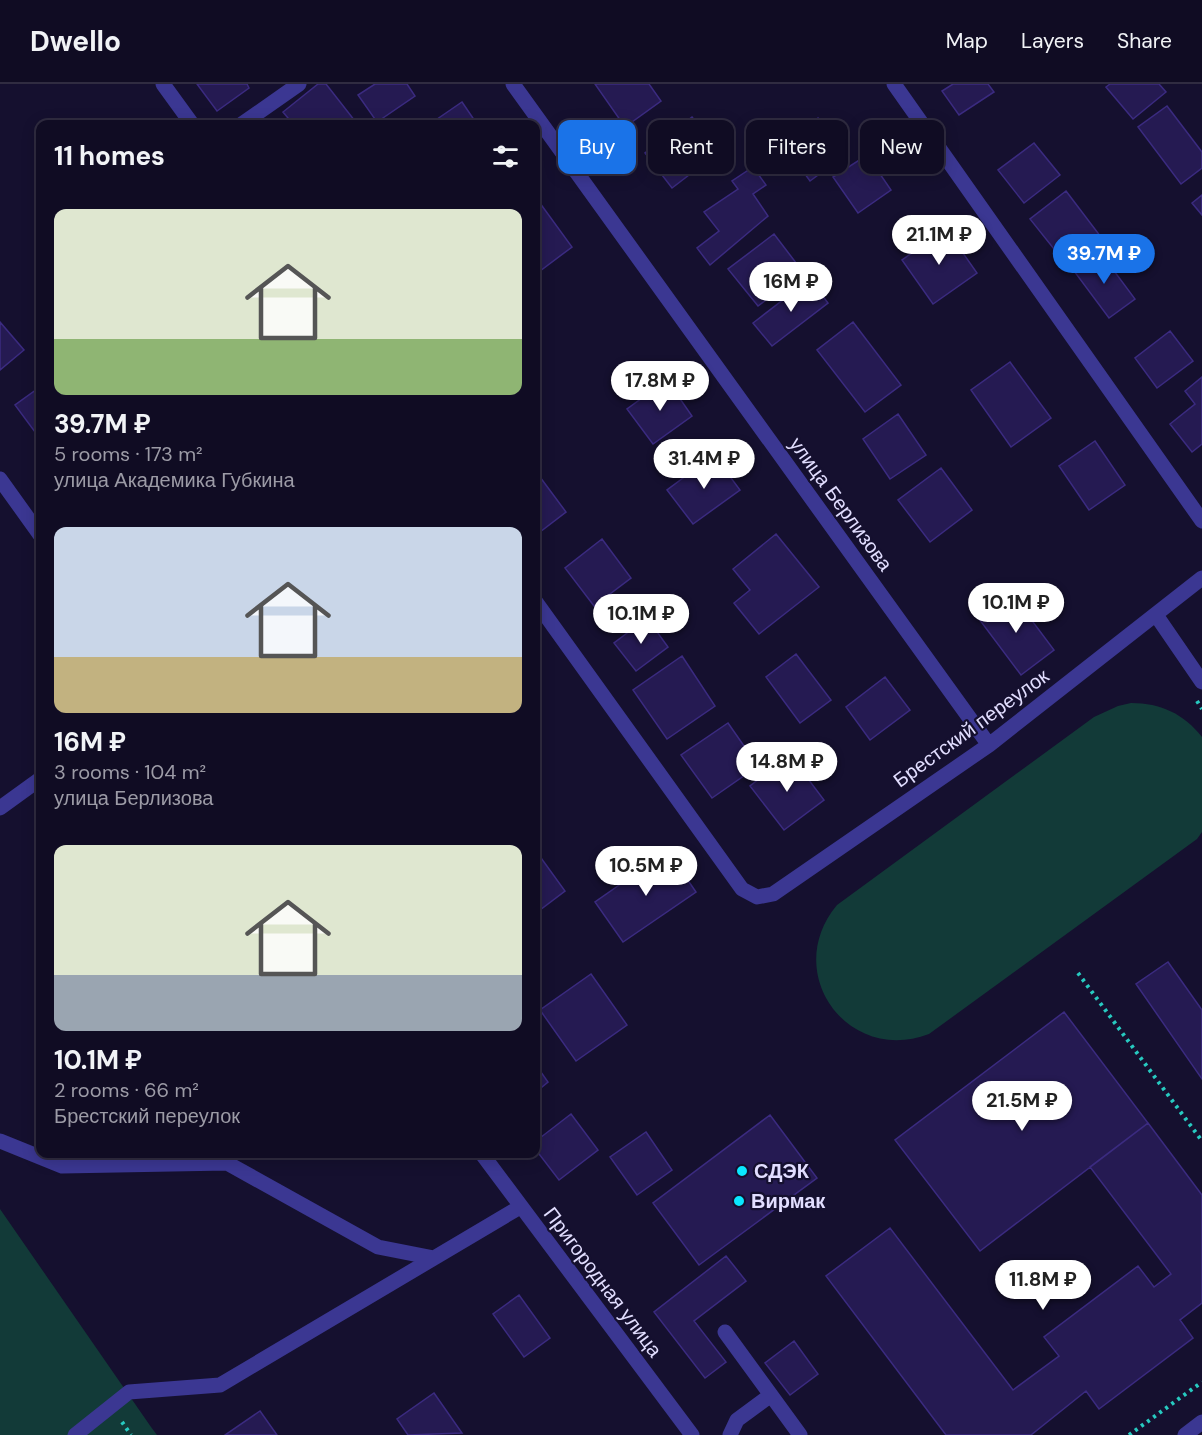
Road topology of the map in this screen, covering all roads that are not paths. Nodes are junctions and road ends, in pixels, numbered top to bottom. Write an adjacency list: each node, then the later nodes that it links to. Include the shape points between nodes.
1 (163, 84): 5 (street)
2 (298, 84): 6 (street)
3 (513, 84): 7 (street, улица Берлизова)
4 (894, 84): 10 (street)
5 (189, 120)
6 (248, 120)
7 (539, 120)
8 (540, 121): 16 (street, улица Берлизова)
9 (0, 479): 11 (street)
10 (1202, 521)
11 (36, 530)
12 (1202, 578): 14 (street, Брестский переулок)
13 (540, 608): 16 (street, Брестский переулок, via 742,889 757,897 773,894)
14 (1156, 615): 15 (street); 16 (street, Брестский переулок)
15 (1202, 682)
16 (989, 745)
17 (36, 782): 18 (street)
18 (0, 808)
19 (0, 1141): 20 (street)
20 (36, 1156)
21 (42, 1158): 24 (street, via 62,1166 227,1163 378,1247)
22 (485, 1158): 23 (street, Пригородная улица)
23 (520, 1207): 24 (street); 29 (street, Пригородная улица)
24 (434, 1258): 28 (street, via 220,1385 129,1392)
25 (725, 1332): 26 (street)
26 (771, 1395): 30 (street, via 737,1420); 31 (street)
27 (1202, 1422): 32 (street)
28 (75, 1435)
29 (692, 1435)
30 (730, 1435)
31 (800, 1435)
32 (1185, 1435)

